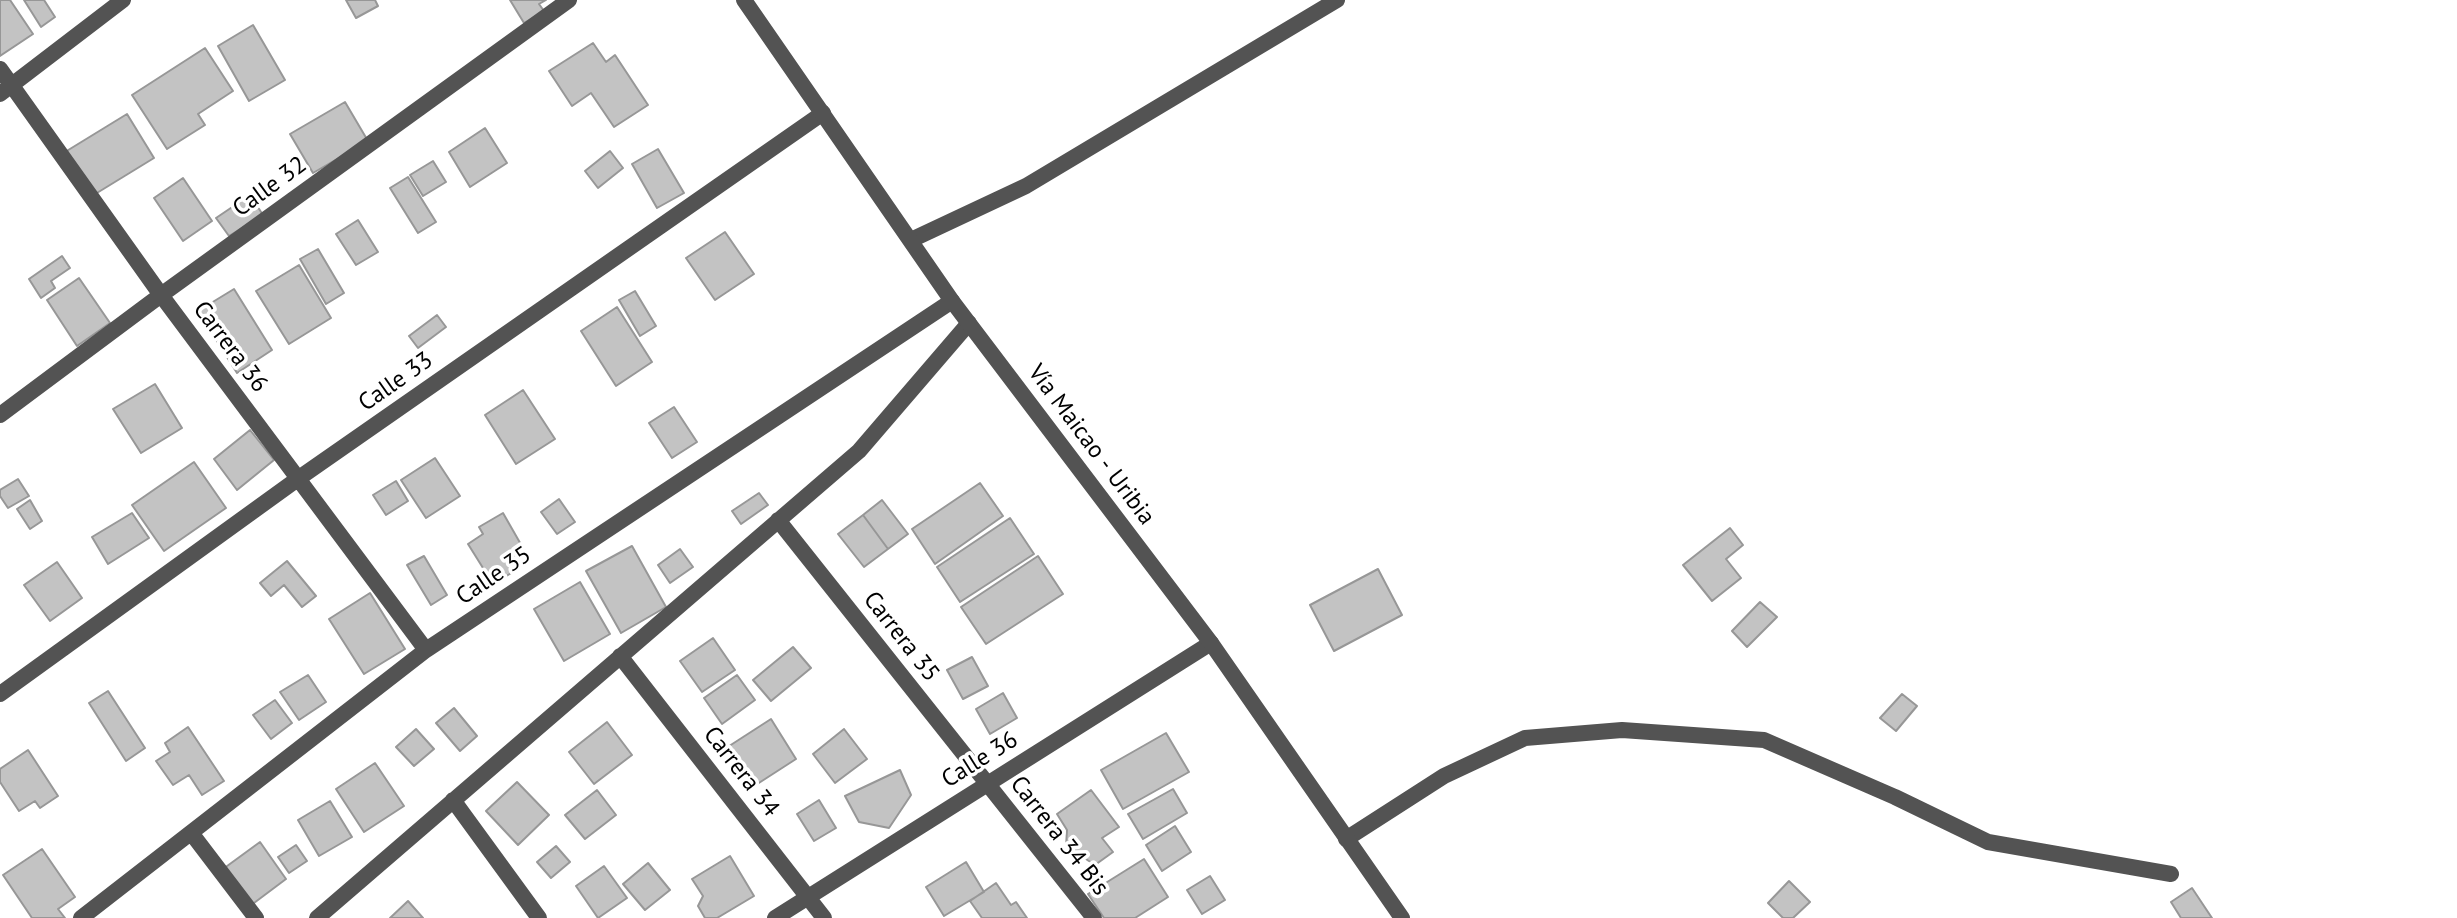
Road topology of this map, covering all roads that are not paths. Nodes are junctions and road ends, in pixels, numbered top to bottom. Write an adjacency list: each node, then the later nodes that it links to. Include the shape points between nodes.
1 (123, 0): 6 (street)
2 (569, 0): 9 (street, Calle 32)
3 (744, 0): 7 (street, Vía Maicao - Uribia)
4 (1337, 0): 8 (street, via 1026,186)
5 (0, 69): 6 (street, Carrera 36)
6 (6, 90): 9 (street, Carrera 36)
7 (823, 113): 8 (street, Vía Maicao - Uribia); 13 (street, Calle 33)
8 (911, 240): 10 (street, Vía Maicao - Uribia)
9 (161, 295): 12 (street, Calle 32); 13 (street, Carrera 36)
10 (952, 301): 11 (street, Vía Maicao - Uribia); 16 (street, Calle 35)
11 (969, 323): 14 (street, via 859,451); 15 (street, Vía Maicao - Uribia)
12 (0, 415)
13 (299, 478): 16 (street, Carrera 36); 18 (street, Calle 33)
14 (778, 520): 17 (street); 19 (street, Carrera 35)
15 (1211, 643): 19 (street, Calle 36); 22 (street, Vía Maicao - Uribia)
16 (426, 650): 21 (street, Calle 35)
17 (620, 656): 20 (street); 24 (street, Carrera 34)
18 (0, 694)
19 (987, 784): 24 (street, Calle 36); 31 (street, Carrera 34 Bis)
20 (453, 800): 27 (street); 28 (street)
21 (192, 834): 25 (street, Calle 35); 26 (street)
22 (1346, 839): 23 (street, via 1444,776 1525,738 1622,730 1764,740 1988,842); 32 (street, Vía Maicao - Uribia)
23 (2171, 874)
24 (808, 897): 29 (street, Calle 36); 30 (street, Carrera 34)
25 (81, 918)
26 (256, 918)
27 (317, 918)
28 (539, 918)
29 (775, 918)
30 (824, 918)
31 (1094, 918)
32 (1402, 918)

